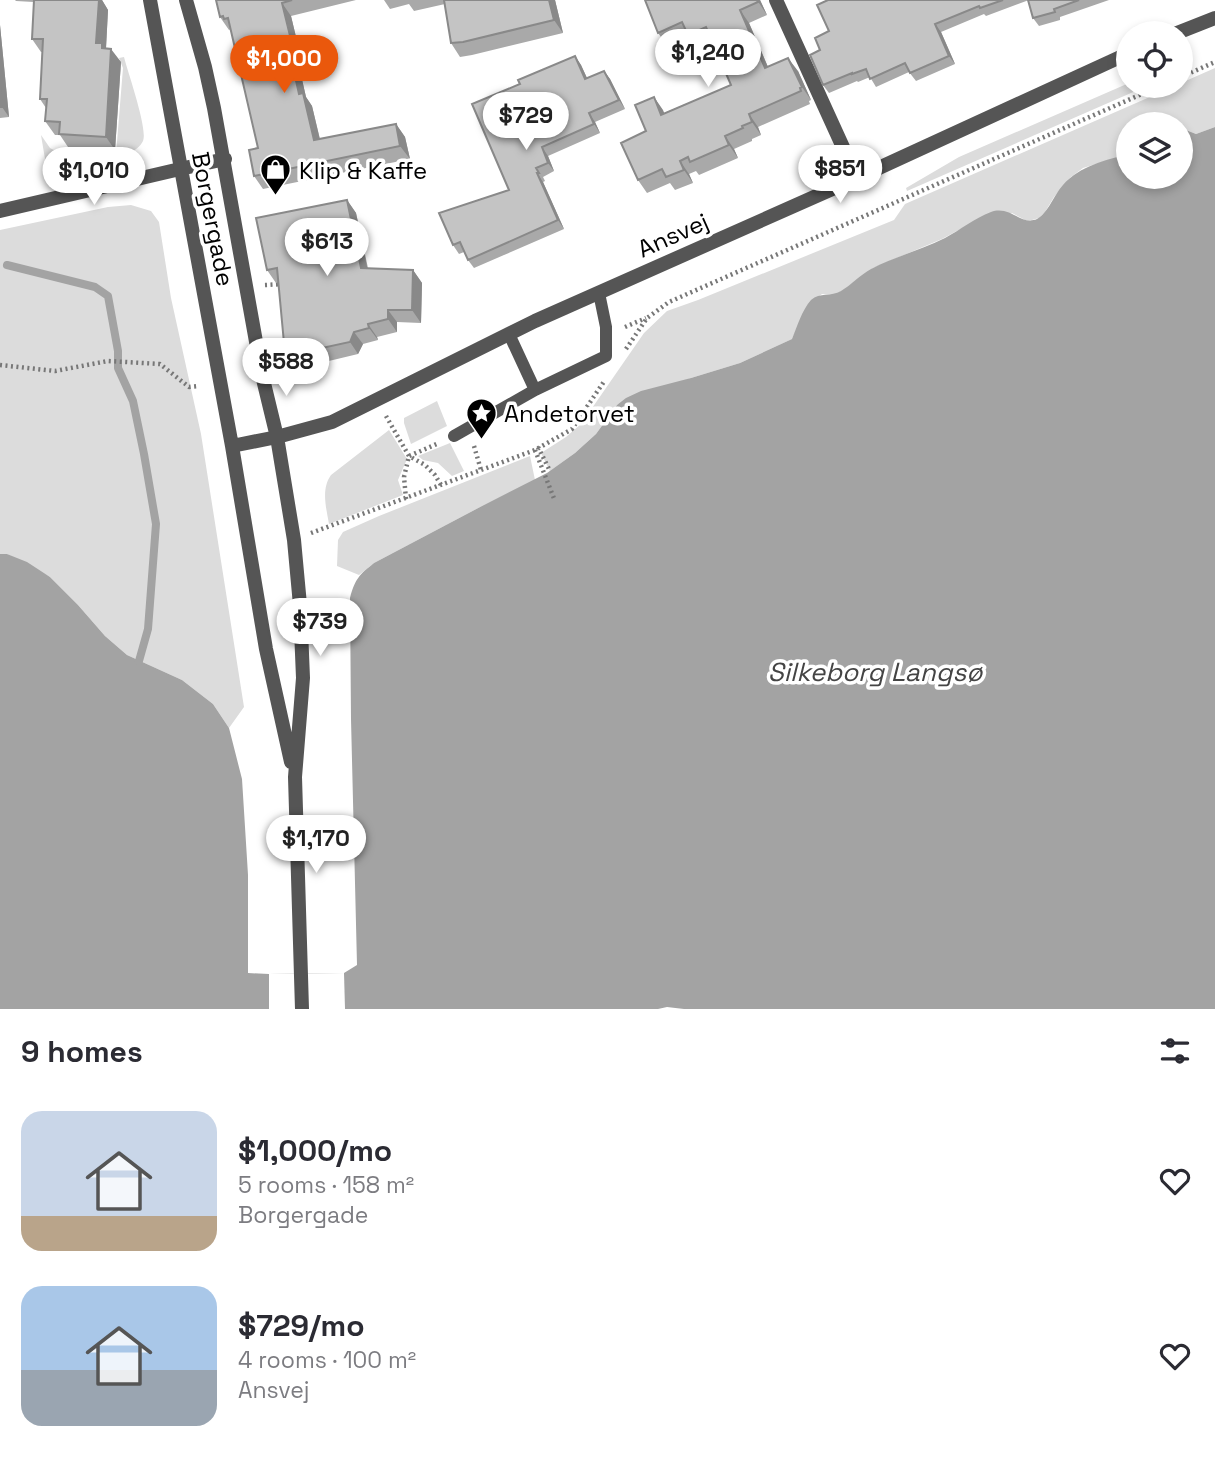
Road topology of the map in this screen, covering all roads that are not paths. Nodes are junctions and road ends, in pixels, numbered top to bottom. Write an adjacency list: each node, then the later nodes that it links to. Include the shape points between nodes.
1 (150, 0): 8 (street, Borgergade)
2 (186, 0): 7 (street, Borgergade)
3 (776, 0): 9 (street)
4 (1215, 18): 5 (street)
5 (1193, 27)
6 (1116, 59): 9 (street, Ansvej)
7 (225, 159): 8 (street); 15 (street, Borgergade)
8 (180, 169): 10 (street); 16 (street, Borgergade)
9 (857, 178): 11 (street, Ansvej)
10 (0, 211)
11 (599, 293): 12 (street, Ansvej); 13 (lane, via 606,356)
12 (509, 334): 13 (lane); 15 (street, Ansvej, via 332,422)
13 (535, 390): 14 (lane)
14 (454, 436)
15 (277, 437): 16 (street, Ansvej); 17 (street, Borgergade, via 300,605 303,678)
16 (232, 446): 17 (street, Borgergade, via 266,649)
17 (295, 777): 18 (street)
18 (302, 1009)

